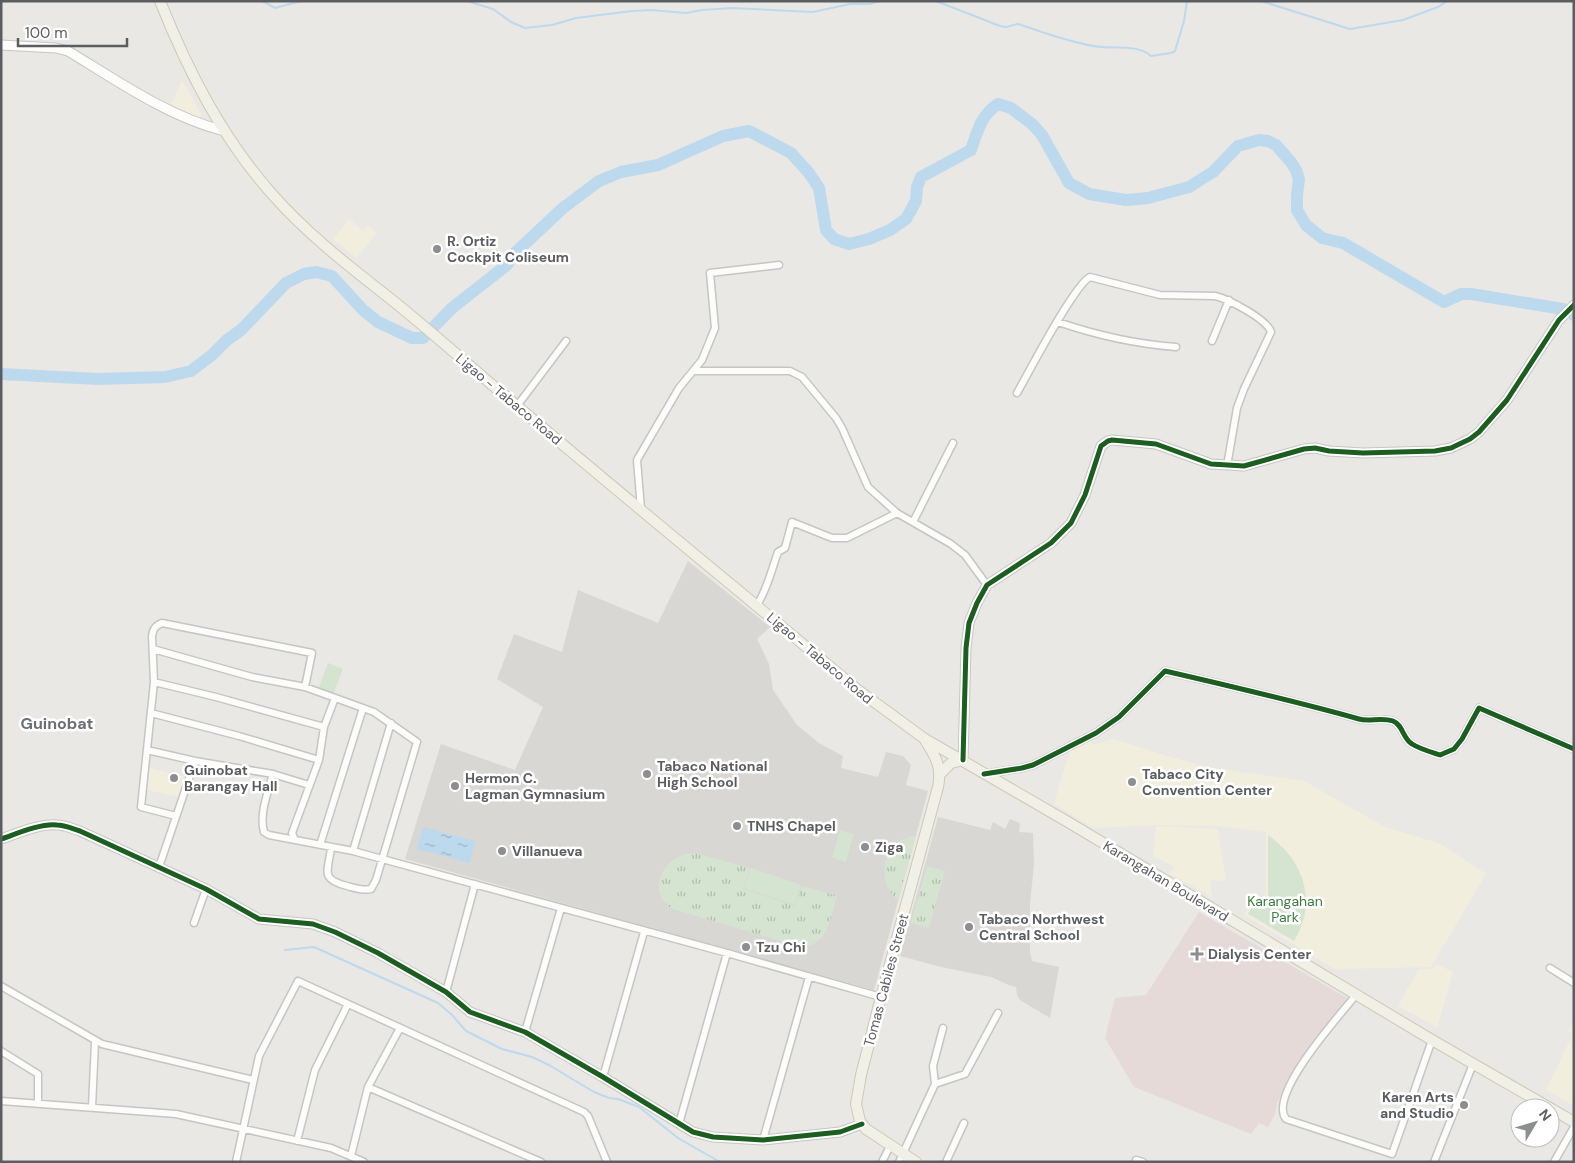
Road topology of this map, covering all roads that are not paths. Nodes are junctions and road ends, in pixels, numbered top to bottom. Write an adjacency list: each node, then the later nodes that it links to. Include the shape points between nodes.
1 (160, 1): 3 (main road, Ligao - Tabaco Road, via 188,68)
2 (1, 45): 3 (street, via 68,51 172,111)
3 (225, 131): 13 (main road, Ligao - Tabaco Road, via 288,212)
4 (779, 264): 11 (street, via 710,273 715,328 702,360)
5 (1229, 300): 7 (street, via 1215,296 1160,295 1090,277 1080,285); 9 (street); 15 (street, via 1267,324 1271,332 1237,408)
6 (1574, 305): 15 (street, via 1559,320 1497,412 1479,432 1451,448 1363,453 1315,448 1244,466)
7 (1058, 322): 10 (street, via 1142,344); 12 (street)
8 (566, 341): 13 (street)
9 (1212, 342)
10 (1176, 347)
11 (693, 371): 16 (street, via 679,388 637,460); 17 (street, via 790,371 802,378 836,418 868,487)
12 (1018, 393)
13 (517, 406): 16 (main road, Ligao - Tabaco Road)
14 (952, 444): 18 (street)
15 (1227, 466): 19 (street, via 1211,464 1156,444 1108,440 1102,446 1071,523 1050,543)
16 (641, 509): 20 (main road, Ligao - Tabaco Road)
17 (897, 513): 18 (street); 20 (street, via 847,538 832,538 792,522 785,548 778,552 769,582)
18 (913, 522): 19 (street, via 965,555)
19 (987, 585): 33 (street, via 969,623)
20 (757, 605): 29 (main road, Ligao - Tabaco Road, via 865,695)
21 (153, 649): 22 (street); 23 (street, via 252,677); 23 (street, via 153,629 162,623 312,653)
22 (154, 682): 26 (street); 28 (street)
23 (305, 687): 24 (street)
24 (336, 698): 25 (street); 28 (street)
25 (363, 708): 27 (street); 42 (street)
26 (151, 713): 31 (street); 32 (street)
27 (391, 723): 44 (street); 45 (street, via 417,742)
28 (324, 727): 32 (street)
29 (925, 739): 33 (main road, Ligao - Tabaco Road); 35 (main road, Ligao - Tabaco Road)
30 (1574, 749): 37 (street, via 1479,708 1454,749 1440,755 1410,743 1393,721 1362,720 1165,671 1119,716 1096,733 1032,765)
31 (146, 750): 34 (street); 39 (street, via 141,807)
32 (319, 760): 38 (street)
33 (963, 760): 35 (main road, via 951,764); 37 (main road, Karangahan Boulevard)
34 (195, 762): 36 (street); 39 (street)
35 (941, 773): 59 (main road, Tomas Cabiles Street)
36 (274, 774): 38 (street); 41 (street, via 264,809 263,830 269,835)
37 (984, 774): 58 (main road, Karangahan Boulevard)
38 (309, 785): 41 (street, via 292,833)
39 (176, 816): 46 (street)
40 (1, 838): 46 (street, via 54,824 62,825)
41 (295, 840): 42 (street)
42 (320, 845): 43 (street)
43 (331, 848): 44 (street); 45 (street, via 328,873 333,883 371,889)
44 (353, 851): 45 (street)
45 (382, 860): 47 (street)
46 (159, 867): 48 (street)
47 (475, 884): 49 (street); 57 (street)
48 (206, 889): 50 (street); 57 (street, via 259,919 313,924 335,932)
49 (561, 908): 51 (street); 64 (street)
50 (194, 923)
51 (644, 932): 52 (street); 69 (street)
52 (727, 953): 54 (street); 79 (street)
53 (1550, 968): 55 (street)
54 (809, 977): 59 (street); 85 (street)
55 (1574, 982)
56 (1, 986): 66 (street)
57 (446, 992): 64 (street, via 470,1012)
58 (1356, 995): 65 (main road, Karangahan Boulevard); 65 (street, via 1293,1076 1282,1106 1286,1119 1392,1154)
59 (881, 998): 80 (main road, Tomas Cabiles Street, via 858,1091 857,1111)
60 (348, 1004): 62 (street); 70 (street, via 298,981 259,1056); 84 (street, via 315,1070)
61 (998, 1013): 71 (street, via 965,1074)
62 (400, 1028): 72 (street); 92 (street, via 584,1112)
63 (943, 1028): 71 (street, via 933,1066)
64 (525, 1032): 69 (street)
65 (1432, 1040): 68 (main road, Karangahan Boulevard)
66 (95, 1042): 70 (street); 76 (street)
67 (1, 1051): 75 (street, via 38,1074)
68 (1473, 1064): 73 (main road, Karangahan Boulevard); 96 (street)
69 (603, 1077): 79 (street)
70 (254, 1080): 83 (street)
71 (935, 1084): 88 (street)
72 (368, 1087): 87 (street); 91 (street)
73 (1532, 1098)
74 (1, 1101): 75 (street)
75 (38, 1103): 76 (street)
76 (92, 1107): 83 (street, via 163,1112)
77 (1560, 1114): 78 (main road, Karangahan Boulevard)
78 (1574, 1122)
79 (679, 1124): 85 (street, via 713,1137)
80 (862, 1124): 85 (street, via 840,1132); 86 (main road)
81 (964, 1124): 95 (street)
82 (1574, 1127): 97 (street)
83 (243, 1129): 84 (street); 89 (street)
84 (297, 1140): 87 (street)
85 (763, 1140)
86 (890, 1146): 88 (main road); 93 (street)
87 (351, 1156): 90 (street)
88 (901, 1158): 94 (main road)
89 (236, 1162)
90 (364, 1162)
91 (541, 1162)
92 (607, 1162)
93 (882, 1162)
94 (916, 1162)
95 (946, 1162)
96 (1434, 1162)
97 (1555, 1162)

